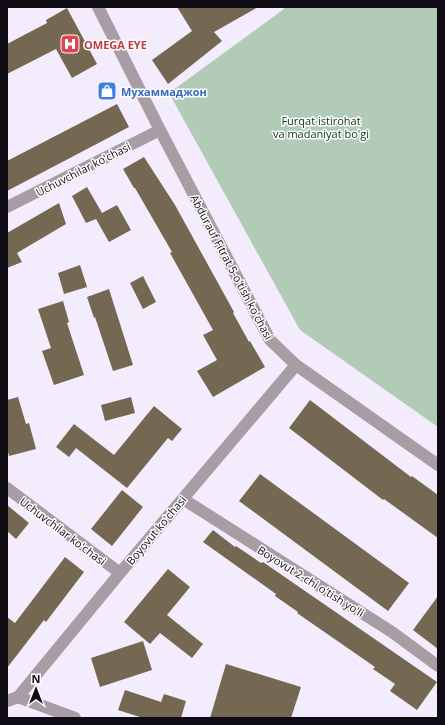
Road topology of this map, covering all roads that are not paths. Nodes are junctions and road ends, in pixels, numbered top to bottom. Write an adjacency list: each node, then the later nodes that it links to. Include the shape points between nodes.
1 (98, 7): 2 (street, Abdurauf Fitrat 5-o'tish ko'chasi)
2 (160, 130): 3 (street, Uchuvchilar ko'chasi); 4 (street, Abdurauf Fitrat 5-o'tish ko'chasi, via 270,340)
3 (7, 207)
4 (296, 365): 5 (street, Abdurauf Fitrat 5-o'tish ko'chasi); 7 (street, Boyovut ko'chasi)
5 (438, 465)
6 (7, 488): 8 (street, Uchuvchilar ko'chasi)
7 (182, 499): 8 (street, Boyovut ko'chasi); 9 (street, Boyovut 2-chi o'tish yo'li, via 392,632)
8 (120, 573): 10 (street, Boyovut ko'chasi)
9 (438, 666)
10 (12, 699): 11 (street, Boyovut ko'chasi)
11 (76, 718)

